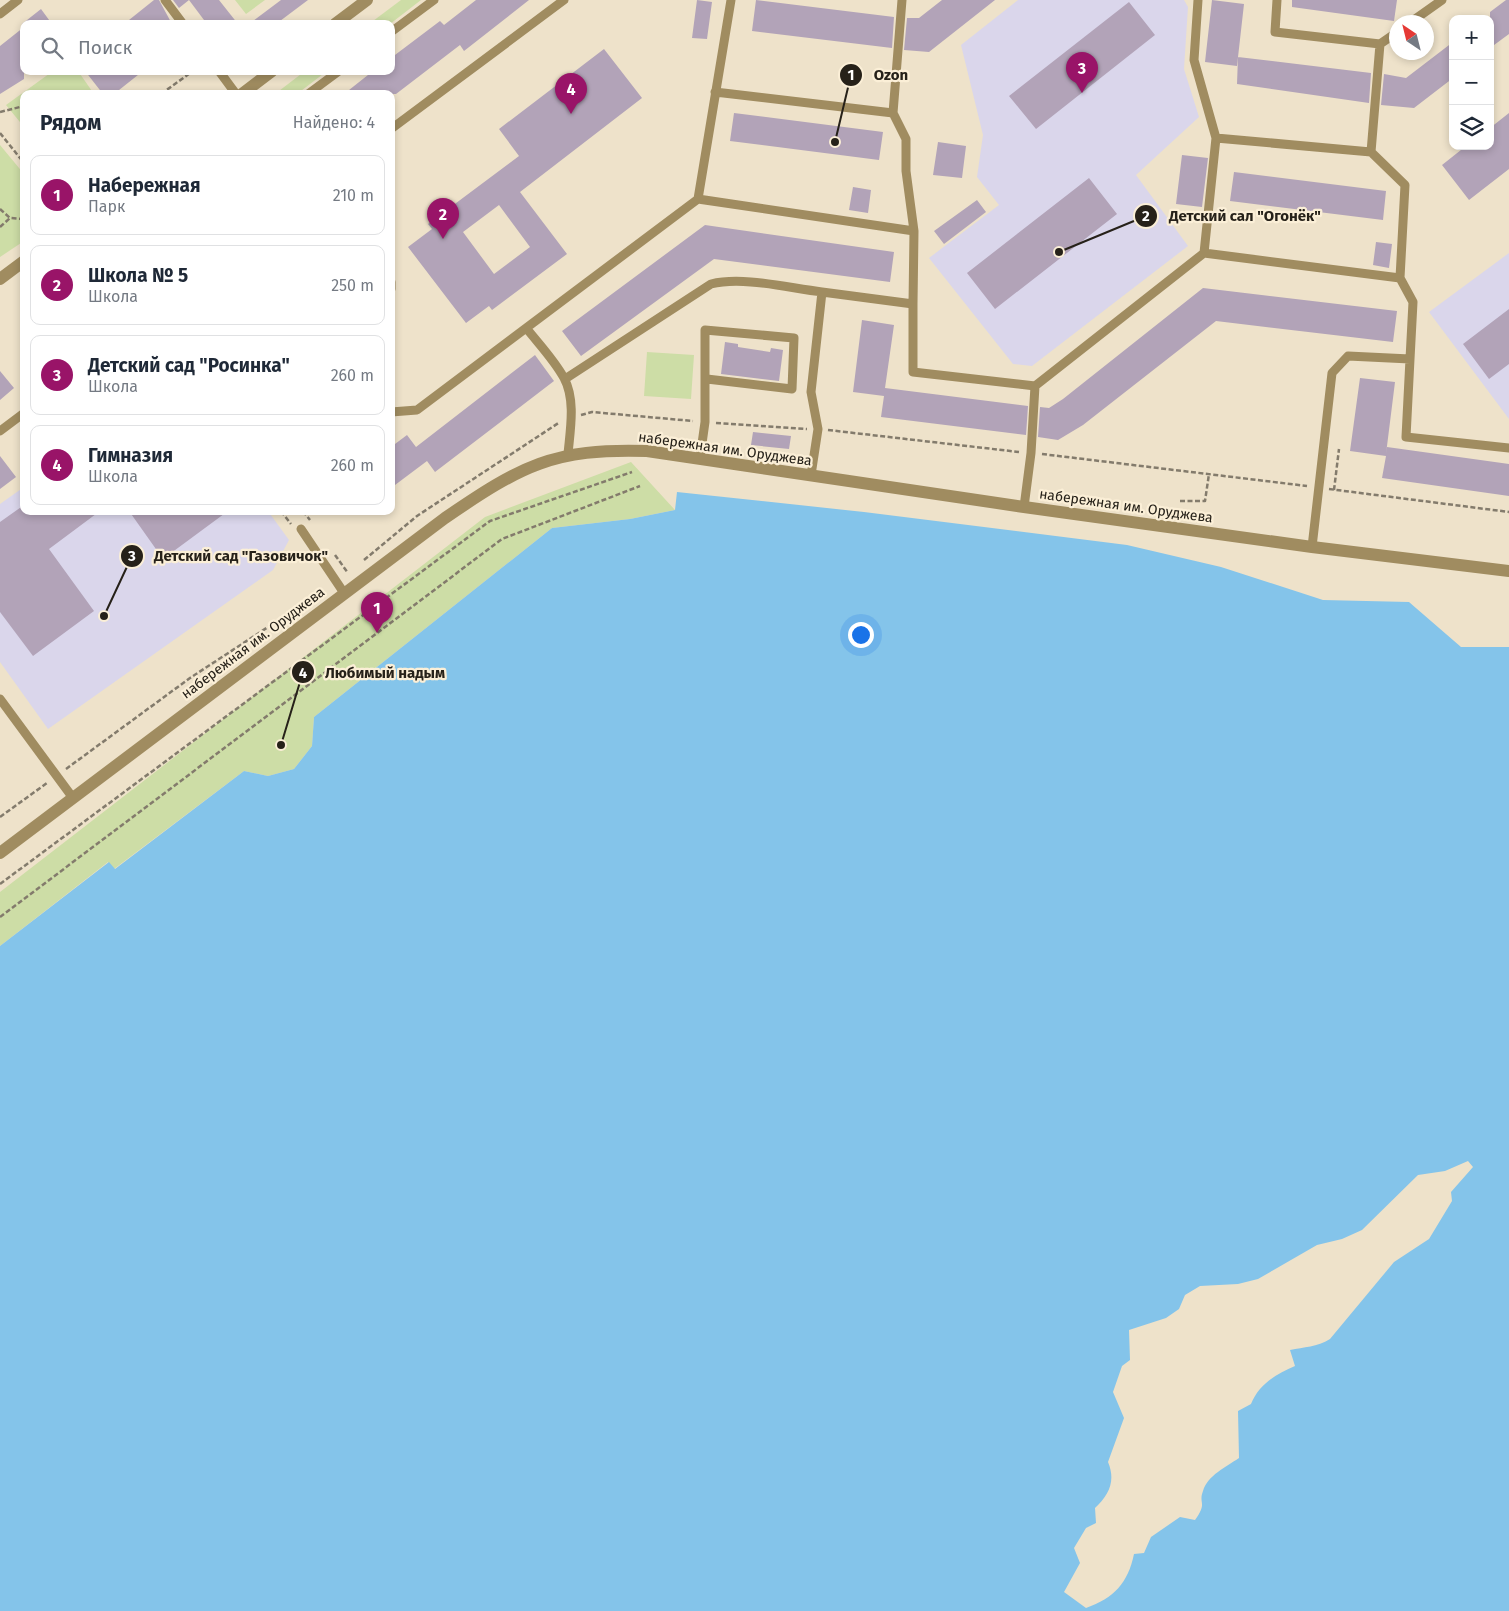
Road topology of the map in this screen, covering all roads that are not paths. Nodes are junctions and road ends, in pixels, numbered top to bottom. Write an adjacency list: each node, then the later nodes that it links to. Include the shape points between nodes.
1 (18, 0): 11 (lane)
2 (165, 0): 13 (lane)
3 (367, 0): 14 (street)
4 (434, 0): 15 (lane)
5 (564, 0): 26 (lane)
6 (730, 0): 24 (lane)
7 (902, 0): 25 (lane)
8 (1198, 0): 27 (lane, via 1194,60)
9 (1277, 0): 17 (lane, via 1275,32)
10 (1442, 0): 12 (lane)
11 (0, 14)
12 (1421, 15)
13 (180, 20)
14 (340, 20)
15 (395, 29)
16 (1389, 38): 17 (lane)
17 (1380, 44): 28 (lane)
18 (222, 75): 21 (lane)
19 (267, 75): 22 (street)
20 (333, 75): 23 (lane)
21 (233, 90)
22 (247, 90)
23 (313, 90)
24 (715, 92): 25 (lane); 29 (lane)
25 (893, 113): 30 (lane, via 906,138 906,171)
26 (395, 126)
27 (1216, 138): 28 (lane); 31 (lane)
28 (1371, 152): 33 (lane, via 1405,185)
29 (698, 199): 30 (lane); 37 (lane)
30 (914, 231): 36 (lane)
31 (1204, 253): 33 (lane); 41 (lane)
32 (20, 264): 34 (street)
33 (1400, 278): 38 (lane, via 1413,302)
34 (0, 279)
35 (822, 292): 36 (lane); 39 (lane, via 741,282 711,284); 48 (lane, via 811,392 818,429)
36 (913, 304): 41 (lane, via 913,372)
37 (527, 328): 39 (lane); 42 (lane, via 417,410)
38 (1410, 359): 45 (lane, via 1406,437); 51 (lane, via 1348,356 1332,373)
39 (565, 378): 46 (lane, via 570,394 571,417)
40 (707, 379): 40 (lane, via 792,389 794,338 705,330); 47 (lane, via 706,422)
41 (1035, 386): 49 (lane)
42 (395, 410)
43 (20, 416): 44 (lane)
44 (0, 431)
45 (1509, 448)
46 (568, 454): 47 (street, набережная им. Оруджева, via 617,450); 53 (street, набережная им. Оруджева, via 535,464 484,491)
47 (700, 458): 48 (street, набережная им. Оруджева)
48 (811, 475): 49 (street, набережная им. Оруджева)
49 (1024, 507): 51 (street, набережная им. Оруджева)
50 (302, 529): 53 (lane)
51 (1312, 546): 52 (street, набережная им. Оруджева)
52 (1509, 571)
53 (344, 593): 55 (street, набережная им. Оруджева)
54 (0, 699): 55 (lane)
55 (73, 798): 56 (street, набережная им. Оруджева)
56 (0, 853)

